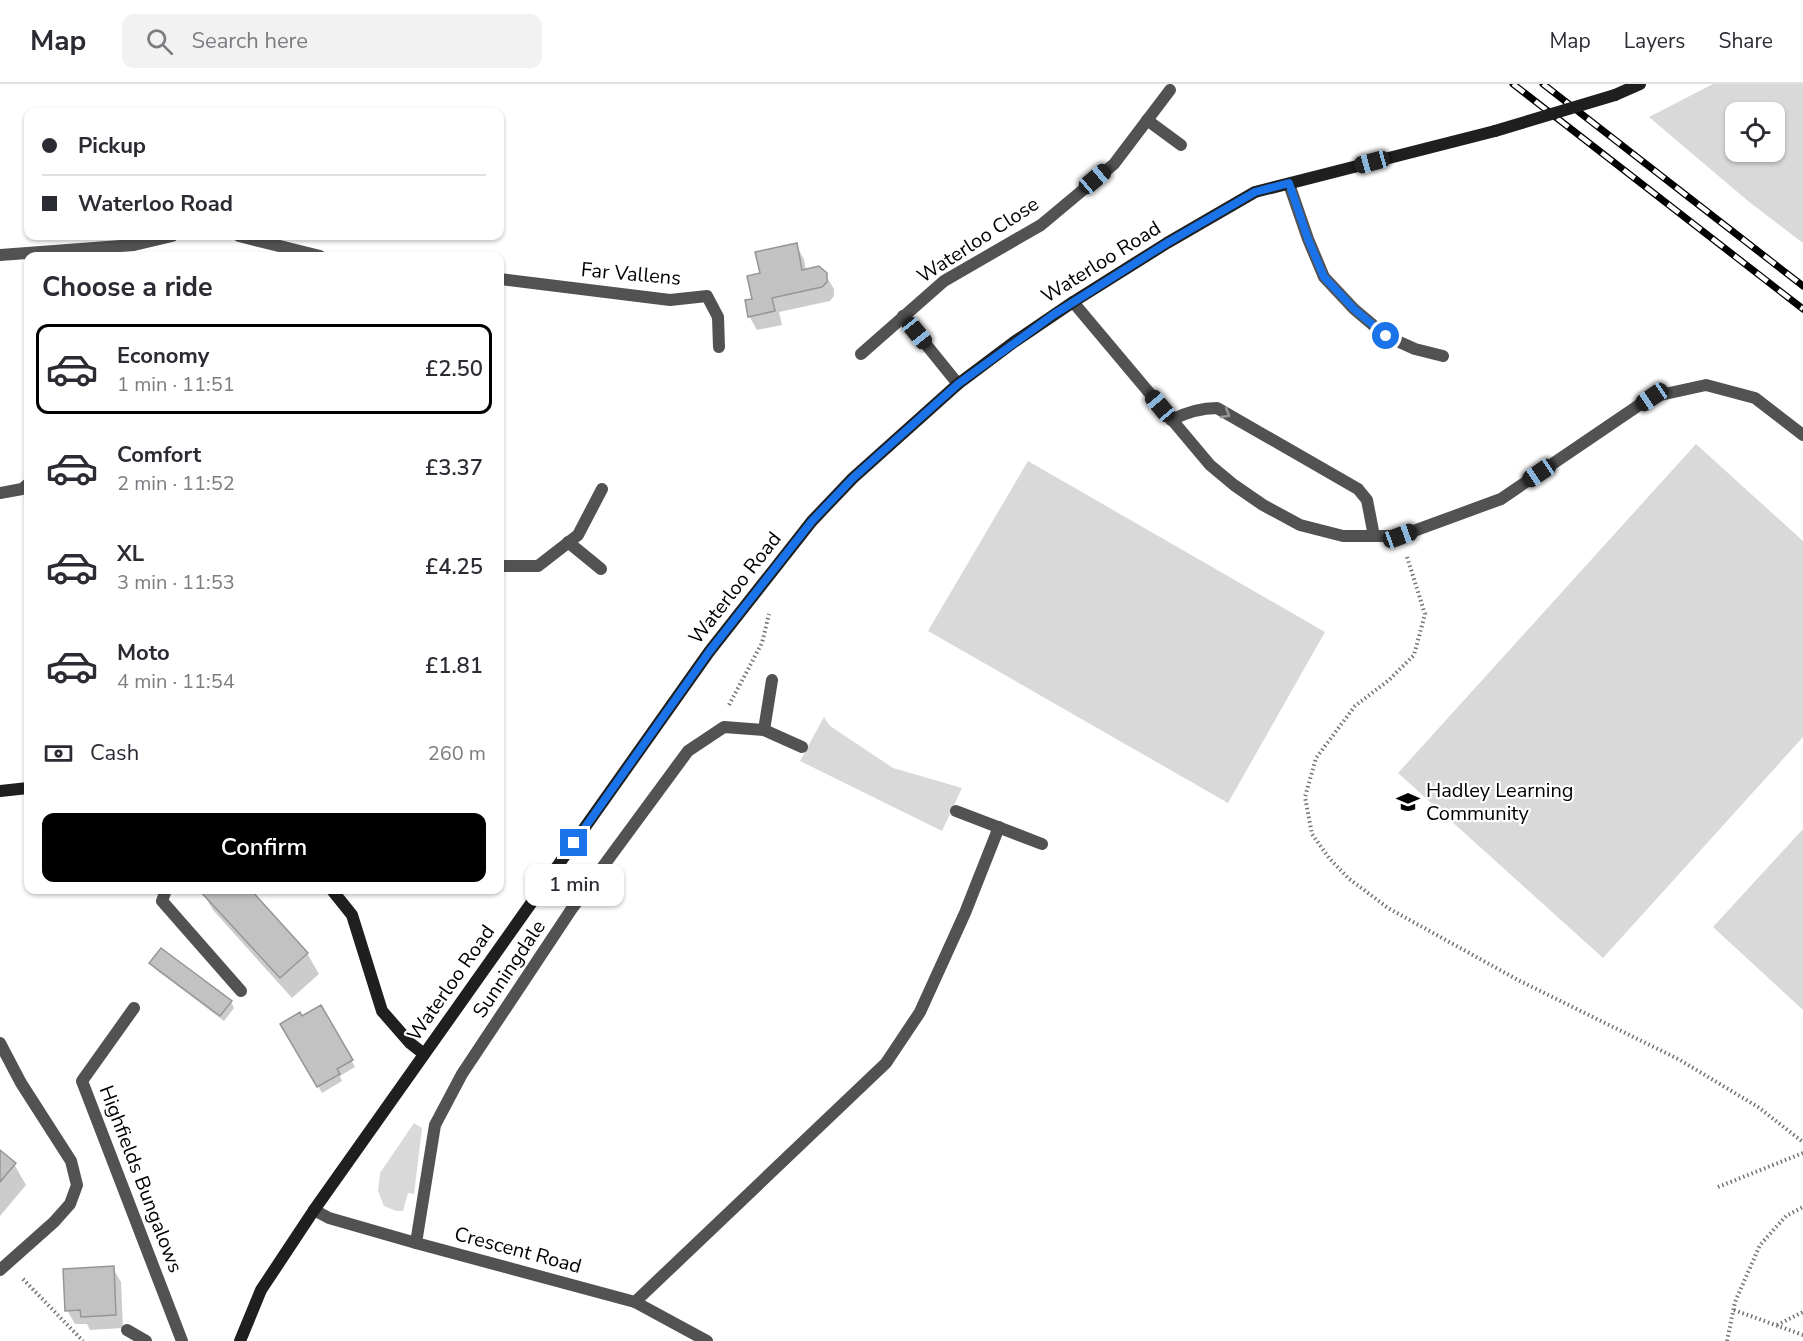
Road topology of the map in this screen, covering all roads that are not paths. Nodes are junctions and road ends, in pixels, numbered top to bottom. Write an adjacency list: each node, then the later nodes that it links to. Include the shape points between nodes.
1 (1640, 84): 5 (street, Waterloo Road, bridge, via 1495,131)
2 (1170, 90): 3 (street, Waterloo Close)
3 (1147, 120): 4 (street); 14 (street, Waterloo Close, via 1113,164 1041,225 944,281)
4 (1181, 145)
5 (1289, 183): 13 (street, Waterloo Road, via 1255,192); 17 (street, via 1324,277 1386,336)
6 (155, 240): 8 (street)
7 (255, 240): 9 (street)
8 (60, 252)
9 (304, 252)
10 (24, 254): 11 (street)
11 (0, 255)
12 (504, 279): 15 (street, Far Vallens, via 670,300 707,296 718,317)
13 (1073, 302): 18 (street, Waterloo Road); 19 (street)
14 (903, 316): 16 (street, Waterloo Close); 18 (street)
15 (719, 347)
16 (861, 354)
17 (1443, 356)
18 (958, 384): 41 (street, Waterloo Road, via 853,478 812,521 709,652)
19 (1171, 420): 24 (street, via 1210,465 1263,505 1300,525 1342,536); 24 (street, one-way to 24, via 1202,408 1217,408 1358,489 1367,500)
20 (1803, 435): 24 (street, via 1755,398 1706,386 1652,397 1501,499 1400,536)
21 (24, 487): 23 (street)
22 (602, 489): 25 (street, via 578,534)
23 (0, 493)
24 (1374, 536)
25 (568, 542): 26 (street, via 538,566); 27 (street)
26 (504, 566)
27 (601, 569)
28 (772, 680): 29 (street)
29 (764, 730): 30 (street); 43 (street, Sunningdale, via 724,727 688,751 571,910 462,1074 435,1125)
30 (802, 747)
31 (24, 789): 32 (street)
32 (0, 792)
33 (956, 811): 34 (street)
34 (999, 827): 35 (street); 45 (street, via 920,1012 886,1063)
35 (1042, 844)
36 (165, 894): 38 (street, via 162,901)
37 (335, 894): 41 (street, via 352,915 382,1011)
38 (241, 991)
39 (134, 1008): 48 (street, Highfields Bungalows, via 82,1081)
40 (0, 1043): 44 (street, via 71,1161 77,1185 70,1204 54,1222)
41 (424, 1054): 42 (street, Waterloo Road)
42 (314, 1210): 43 (street, Crescent Road); 49 (street, Waterloo Road, via 261,1290)
43 (416, 1243): 45 (street, Crescent Road)
44 (4, 1267)
45 (635, 1302): 50 (street, Crescent Road)
46 (127, 1330): 47 (street)
47 (146, 1341)
48 (182, 1341)
49 (240, 1341)
50 (707, 1341)

